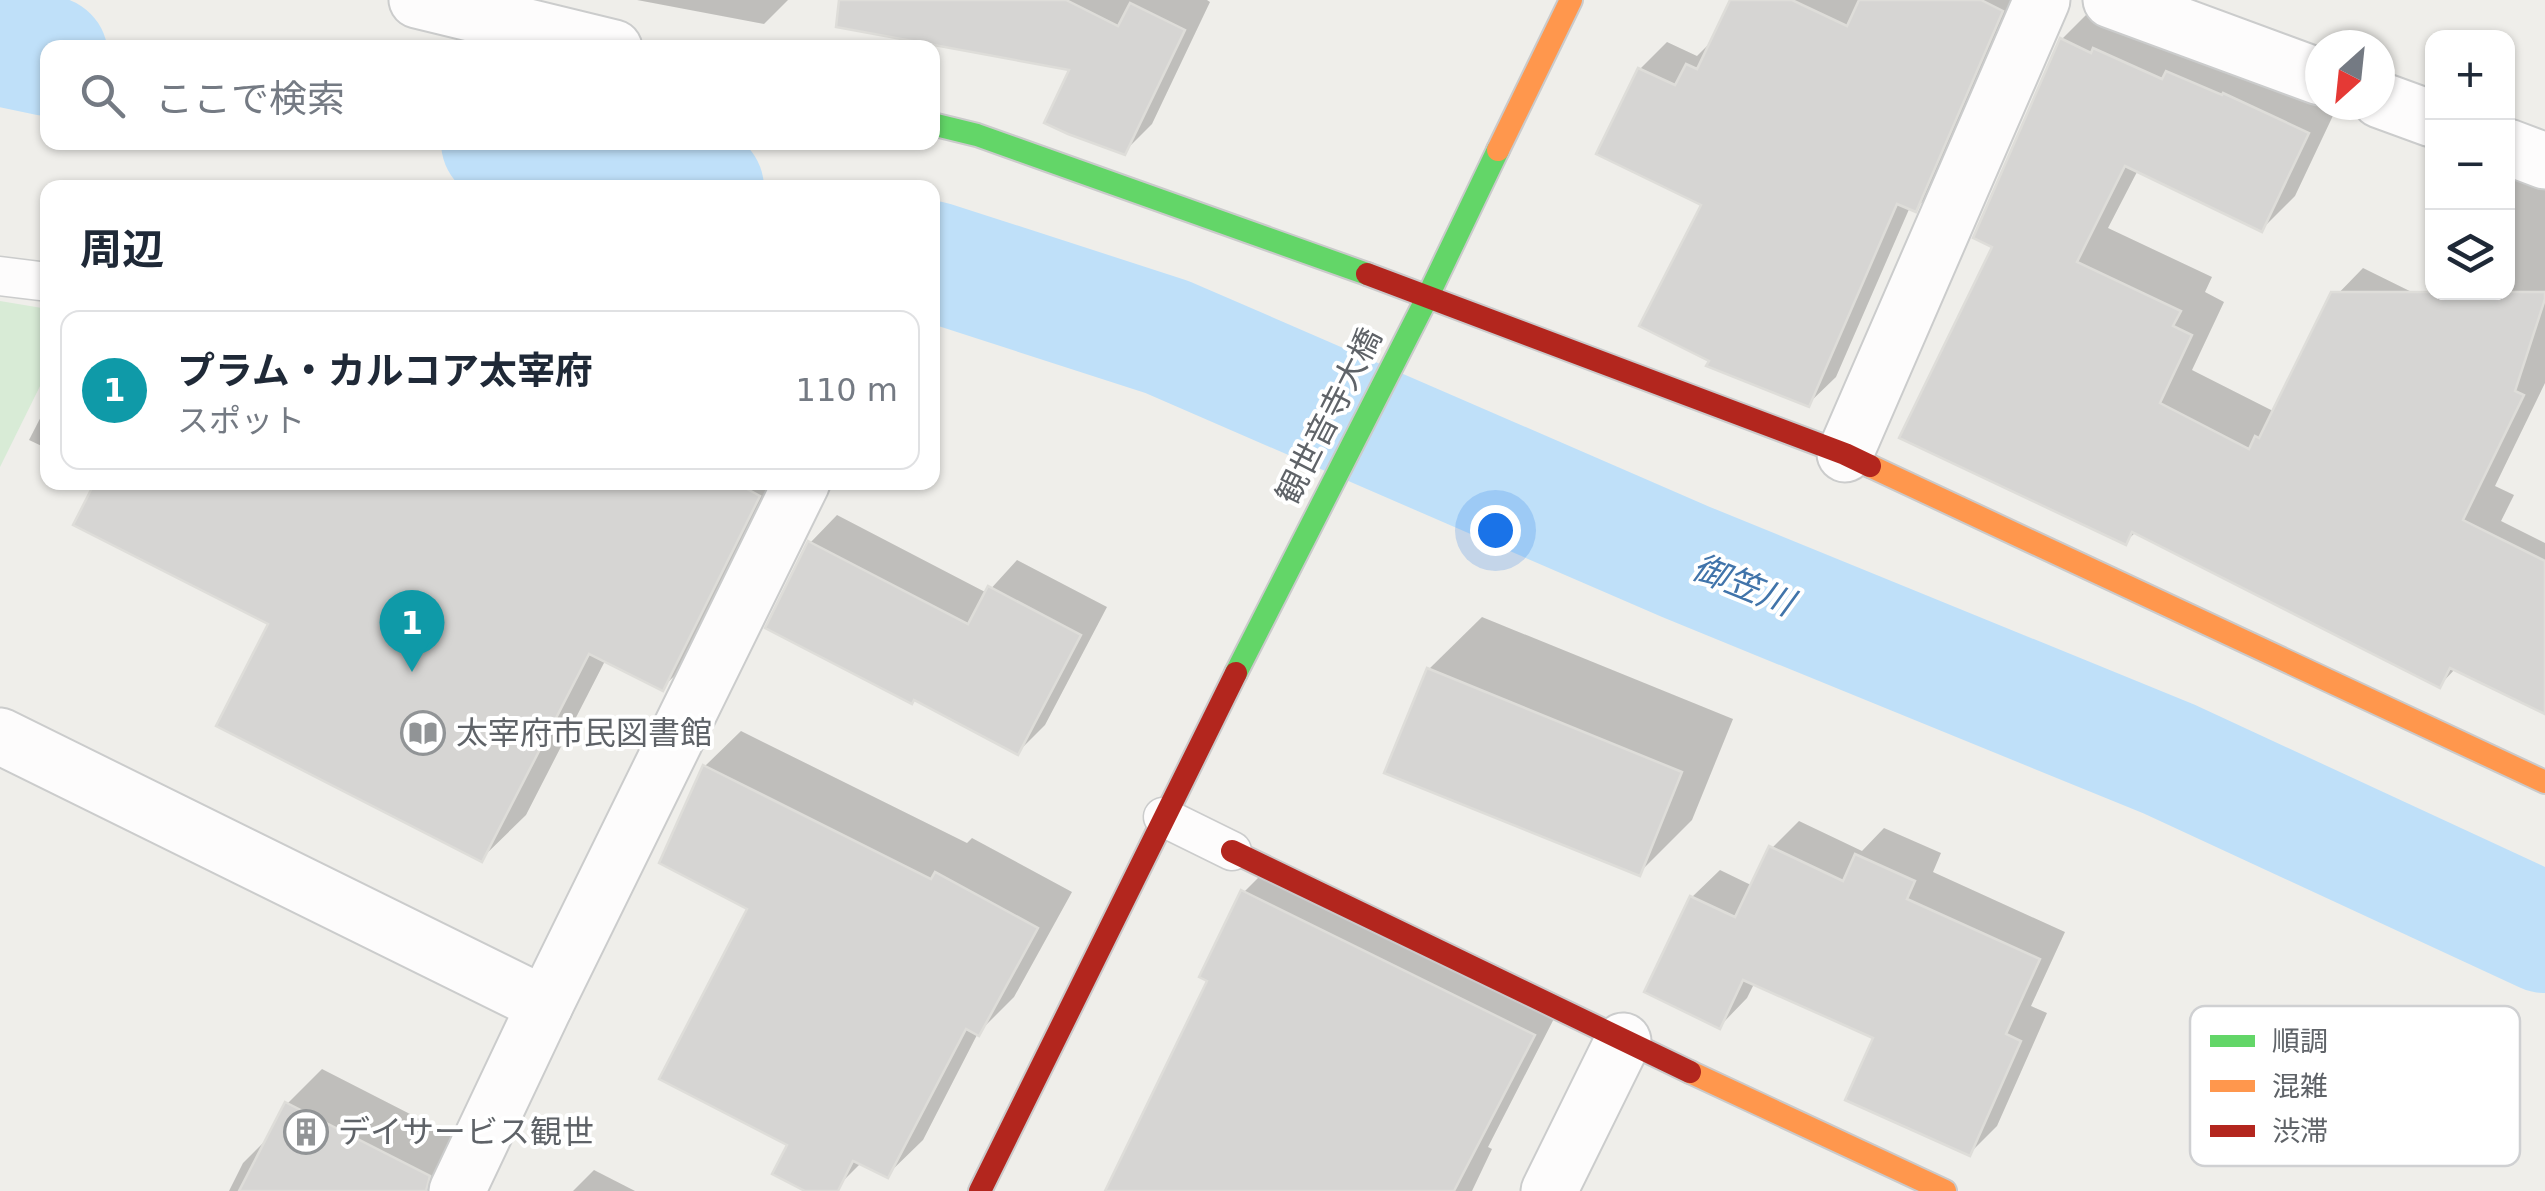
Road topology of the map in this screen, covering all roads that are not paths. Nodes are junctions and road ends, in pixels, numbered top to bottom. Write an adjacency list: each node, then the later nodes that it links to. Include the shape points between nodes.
1 (417, 0): 5 (street)
2 (1571, 0): 14 (street, 観世音寺大橋)
3 (2042, 0): 15 (street)
4 (2111, 0): 6 (street)
5 (581, 40)
6 (2305, 71)
7 (2395, 105): 8 (street)
8 (2425, 116)
9 (940, 126): 14 (street)
10 (2515, 149): 11 (street)
11 (2545, 160)
12 (0, 276): 13 (lane)
13 (40, 281)
14 (1423, 305): 15 (street); 19 (street, 観世音寺大橋)
15 (1846, 454): 18 (street)
16 (798, 490): 21 (street)
17 (0, 736): 21 (street)
18 (2545, 782)
19 (1163, 817): 20 (lane); 24 (street, 観世音寺大橋)
20 (1232, 850): 22 (street)
21 (544, 1005): 23 (street)
22 (1623, 1042): 25 (street); 26 (street)
23 (457, 1191)
24 (980, 1191)
25 (1549, 1191)
26 (1944, 1191)

